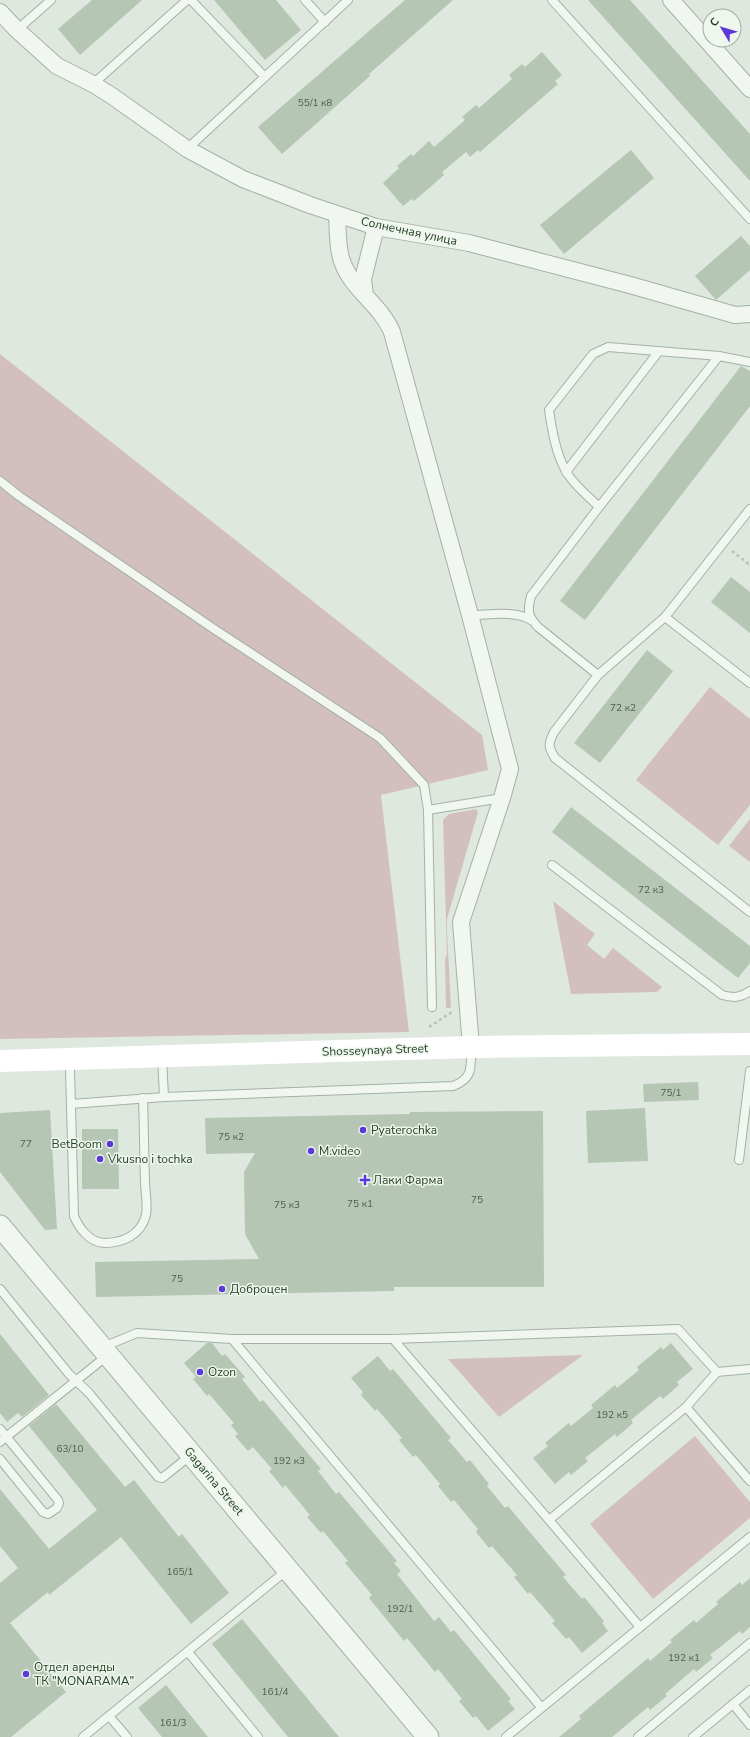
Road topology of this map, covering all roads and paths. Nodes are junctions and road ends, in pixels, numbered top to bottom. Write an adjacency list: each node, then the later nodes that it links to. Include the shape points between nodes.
1 (51, 0): 10 (lane)
2 (187, 0): 12 (lane)
3 (191, 0): 11 (lane)
4 (305, 0): 9 (lane)
5 (348, 0): 9 (lane)
6 (552, 0): 16 (lane)
7 (671, 0): 13 (street)
8 (0, 12): 10 (street, Солнечная улица)
9 (325, 22): 11 (lane)
10 (17, 30): 12 (street, Солнечная улица, via 57,66)
11 (265, 77): 14 (lane)
12 (93, 84): 14 (street, Солнечная улица)
13 (750, 89)
14 (187, 149): 15 (street, Солнечная улица, via 243,178)
15 (337, 215): 17 (street, Солнечная улица); 18 (street, via 341,261 349,276)
16 (750, 219)
17 (376, 227): 18 (street, via 363,279); 19 (street, Солнечная улица, via 469,243 735,315)
18 (365, 295): 30 (street, via 388,321 392,332)
19 (750, 314)
20 (659, 351): 21 (lane); 23 (lane); 23 (lane, via 608,347 593,354 549,410 559,455)
21 (719, 356): 22 (lane); 25 (lane)
22 (750, 362)
23 (566, 472): 25 (lane)
24 (0, 481): 36 (lane, via 25,501 380,738 424,786)
25 (599, 507): 32 (lane, via 531,596 528,610)
26 (750, 509): 27 (lane)
27 (747, 518): 28 (lane)
28 (723, 544): 29 (path); 31 (lane)
29 (750, 565)
30 (470, 616): 32 (lane, via 515,614); 35 (street, via 510,769)
31 (665, 617): 33 (lane); 34 (lane)
32 (531, 620): 33 (lane)
33 (598, 675): 38 (lane, via 554,732 549,749 555,758)
34 (750, 683)
35 (502, 798): 36 (lane); 44 (street, via 461,922)
36 (428, 810): 40 (lane)
37 (552, 865): 39 (lane, via 722,996 744,996)
38 (750, 912)
39 (750, 991)
40 (432, 1007)
41 (454, 1010): 42 (path)
42 (427, 1029)
43 (750, 1044): 44 (main road, Shosseynaya Street)
44 (471, 1047): 45 (main road, Shosseynaya Street); 49 (lane, via 469,1073 453,1086)
45 (162, 1056): 46 (main road, Shosseynaya Street); 49 (lane)
46 (0, 1061)
47 (70, 1070): 51 (lane)
48 (750, 1071): 52 (lane)
49 (164, 1097): 50 (lane)
50 (143, 1098): 51 (lane); 51 (lane, via 146,1214 135,1234 114,1243 99,1243 88,1236 78,1226 74,1216)
51 (71, 1104)
52 (739, 1160)
53 (0, 1226): 57 (street, Gagarina Street)
54 (0, 1289): 60 (lane)
55 (232, 1339): 56 (lane); 57 (lane, via 137,1333); 75 (lane)
56 (393, 1339): 59 (lane, via 678,1329); 67 (lane)
57 (106, 1350): 60 (lane); 64 (street, Gagarina Street)
58 (750, 1369): 59 (lane)
59 (717, 1372): 61 (lane)
60 (76, 1380): 63 (lane); 64 (lane, via 158,1477 162,1478)
61 (686, 1407): 66 (lane); 67 (lane)
62 (0, 1429): 63 (lane)
63 (3, 1440): 65 (lane, via 58,1500 58,1506 48,1514 43,1512)
64 (192, 1454): 69 (street, Gagarina Street)
65 (0, 1459)
66 (750, 1481)
67 (549, 1520): 70 (lane)
68 (750, 1537): 70 (lane)
69 (287, 1570): 72 (lane); 81 (street, Gagarina Street)
70 (640, 1627): 75 (lane)
71 (750, 1643): 83 (lane)
72 (188, 1652): 76 (lane); 80 (lane)
73 (750, 1690): 74 (lane)
74 (733, 1704): 77 (lane); 84 (lane)
75 (542, 1707): 82 (lane)
76 (109, 1716): 78 (lane); 79 (lane)
77 (750, 1725)
78 (83, 1737)
79 (127, 1737)
80 (258, 1737)
81 (428, 1737)
82 (506, 1737)
83 (638, 1737)
84 (693, 1737)

